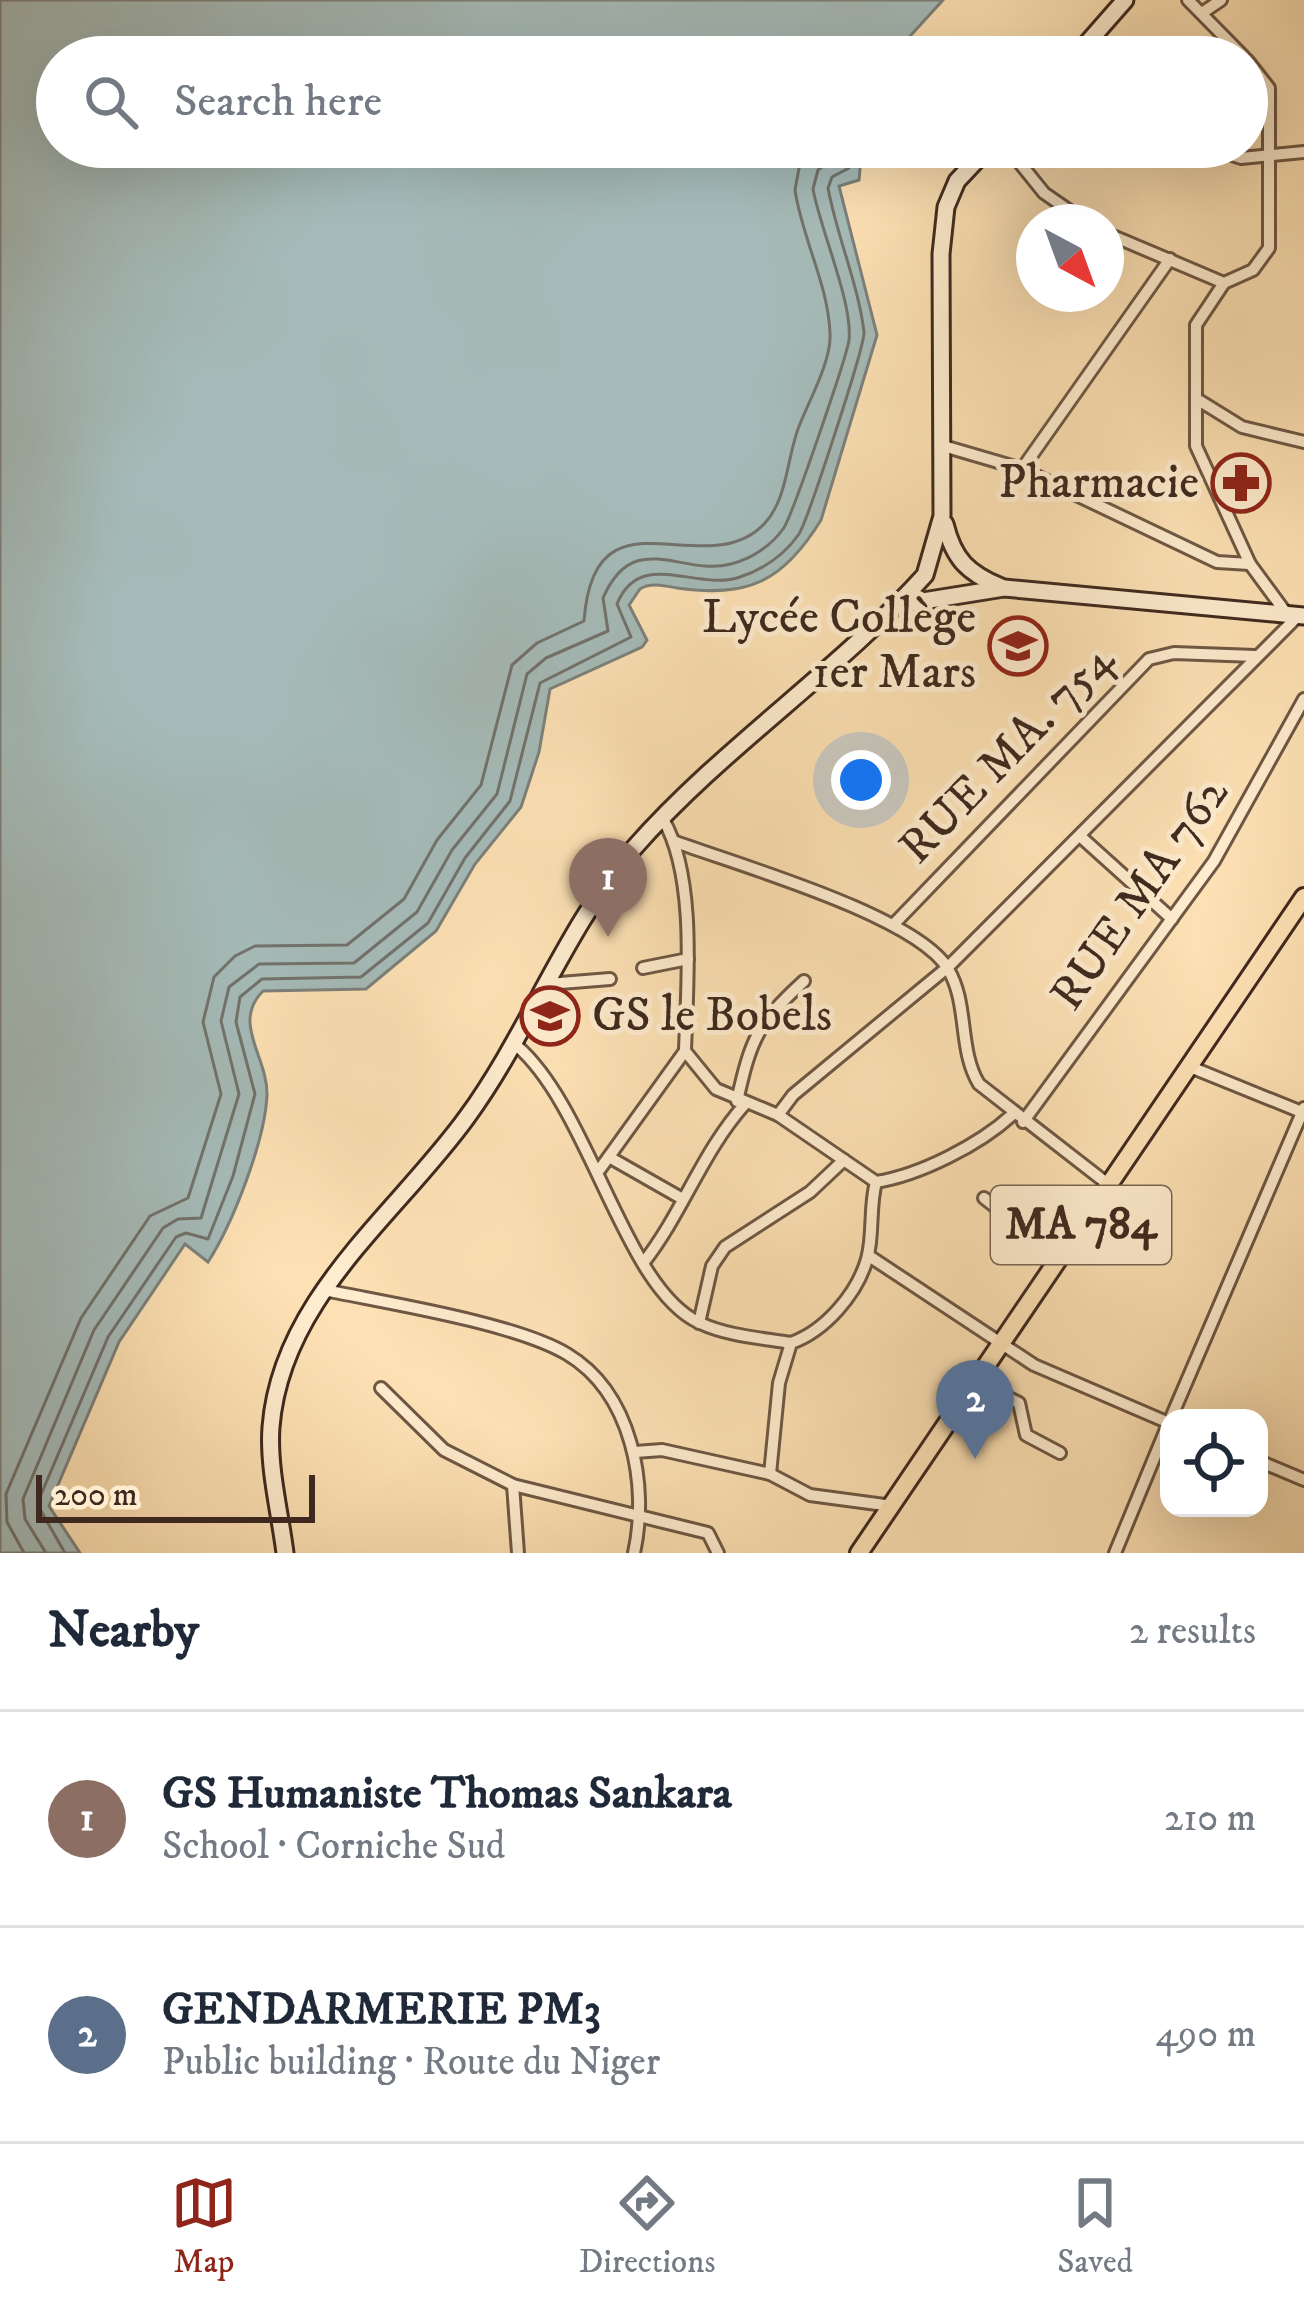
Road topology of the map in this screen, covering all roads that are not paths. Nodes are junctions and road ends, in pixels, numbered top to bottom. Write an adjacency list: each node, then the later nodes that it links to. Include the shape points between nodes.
1 (1126, 0): 5 (main road)
2 (1188, 0): 4 (street)
3 (1221, 0): 4 (street)
4 (1202, 13): 6 (street)
5 (1094, 36)
6 (1224, 36)
7 (1268, 87): 8 (street)
8 (1268, 122)
9 (1304, 152): 10 (street)
10 (1268, 156)
11 (969, 168): 20 (main road, via 946,207 940,254)
12 (1024, 168): 14 (street)
13 (1267, 168): 17 (street, via 1269,248 1253,270)
14 (1060, 204)
15 (1124, 241): 16 (street)
16 (1170, 260): 17 (street); 21 (street)
17 (1224, 283): 18 (street, via 1196,325)
18 (1200, 401): 19 (street, via 1242,428); 23 (street, via 1196,446)
19 (1304, 442)
20 (940, 445): 21 (street); 22 (main road)
21 (1022, 469): 23 (street, via 1217,562)
22 (942, 516): 24 (main road, via 956,558); 25 (main road, via 925,575)
23 (1250, 564): 26 (street)
24 (1004, 588): 25 (main road); 26 (main road)
25 (898, 605): 29 (main road)
26 (1296, 615): 27 (street)
27 (1255, 656): 30 (street); 34 (street, RUE MA. 754, via 1149,659)
28 (1304, 699): 33 (street, RUE MA 762, via 1214,861)
29 (663, 819): 31 (street); 41 (main road, via 621,865)
30 (1081, 837): 33 (street); 37 (street)
31 (676, 842): 34 (street); 36 (street)
32 (1304, 897): 35 (main road, MA 784)
33 (1172, 919): 48 (street, RUE MA 762)
34 (894, 924): 37 (street)
35 (1296, 924): 44 (main road, MA 784)
36 (688, 959): 38 (street); 43 (street)
37 (947, 967): 47 (street); 48 (street, via 970,1070)
38 (643, 968)
39 (610, 979): 41 (street)
40 (804, 981): 45 (street, via 751,1037)
41 (548, 983): 42 (main road)
42 (517, 1046): 51 (street, via 559,1094); 59 (main road)
43 (685, 1051): 45 (street, via 696,1071); 49 (street)
44 (1188, 1066): 46 (street); 53 (main road, MA 784)
45 (741, 1102): 47 (street); 54 (street)
46 (1304, 1111): 65 (street)
47 (778, 1115): 50 (street)
48 (1017, 1119): 52 (street); 53 (street)
49 (609, 1157): 51 (street); 54 (street)
50 (844, 1160): 52 (street); 60 (street, via 725,1247)
51 (600, 1169): 58 (street)
52 (876, 1182): 56 (street)
53 (1109, 1185): 57 (main road, MA 784)
54 (680, 1198): 58 (street)
55 (984, 1198): 57 (street)
56 (868, 1256): 61 (street, via 831,1317); 62 (street)
57 (1058, 1256): 62 (main road, MA 784)
58 (644, 1262): 60 (street)
59 (325, 1290): 68 (street, via 564,1352 612,1405); 76 (main road, via 298,1333 271,1428)
60 (698, 1323): 61 (street)
61 (791, 1342): 71 (street, via 778,1383)
62 (1000, 1346): 63 (main road, MA 784); 66 (street)
63 (975, 1381): 69 (street, via 1018,1403 1026,1435); 74 (main road, MA 784)
64 (381, 1388): 73 (street, via 444,1450)
65 (1175, 1409)
66 (1160, 1418)
67 (1160, 1443): 81 (street)
68 (635, 1452): 71 (street, via 662,1450); 75 (street)
69 (1060, 1453)
70 (1268, 1465): 72 (street)
71 (770, 1474): 74 (street, via 810,1495)
72 (1304, 1480)
73 (512, 1485): 75 (street); 77 (street)
74 (892, 1506): 80 (main road, MA 784)
75 (642, 1518): 78 (street); 79 (street, via 708,1534)
76 (285, 1553)
77 (518, 1553)
78 (634, 1553)
79 (718, 1553)
80 (859, 1553)
81 (1114, 1553)

